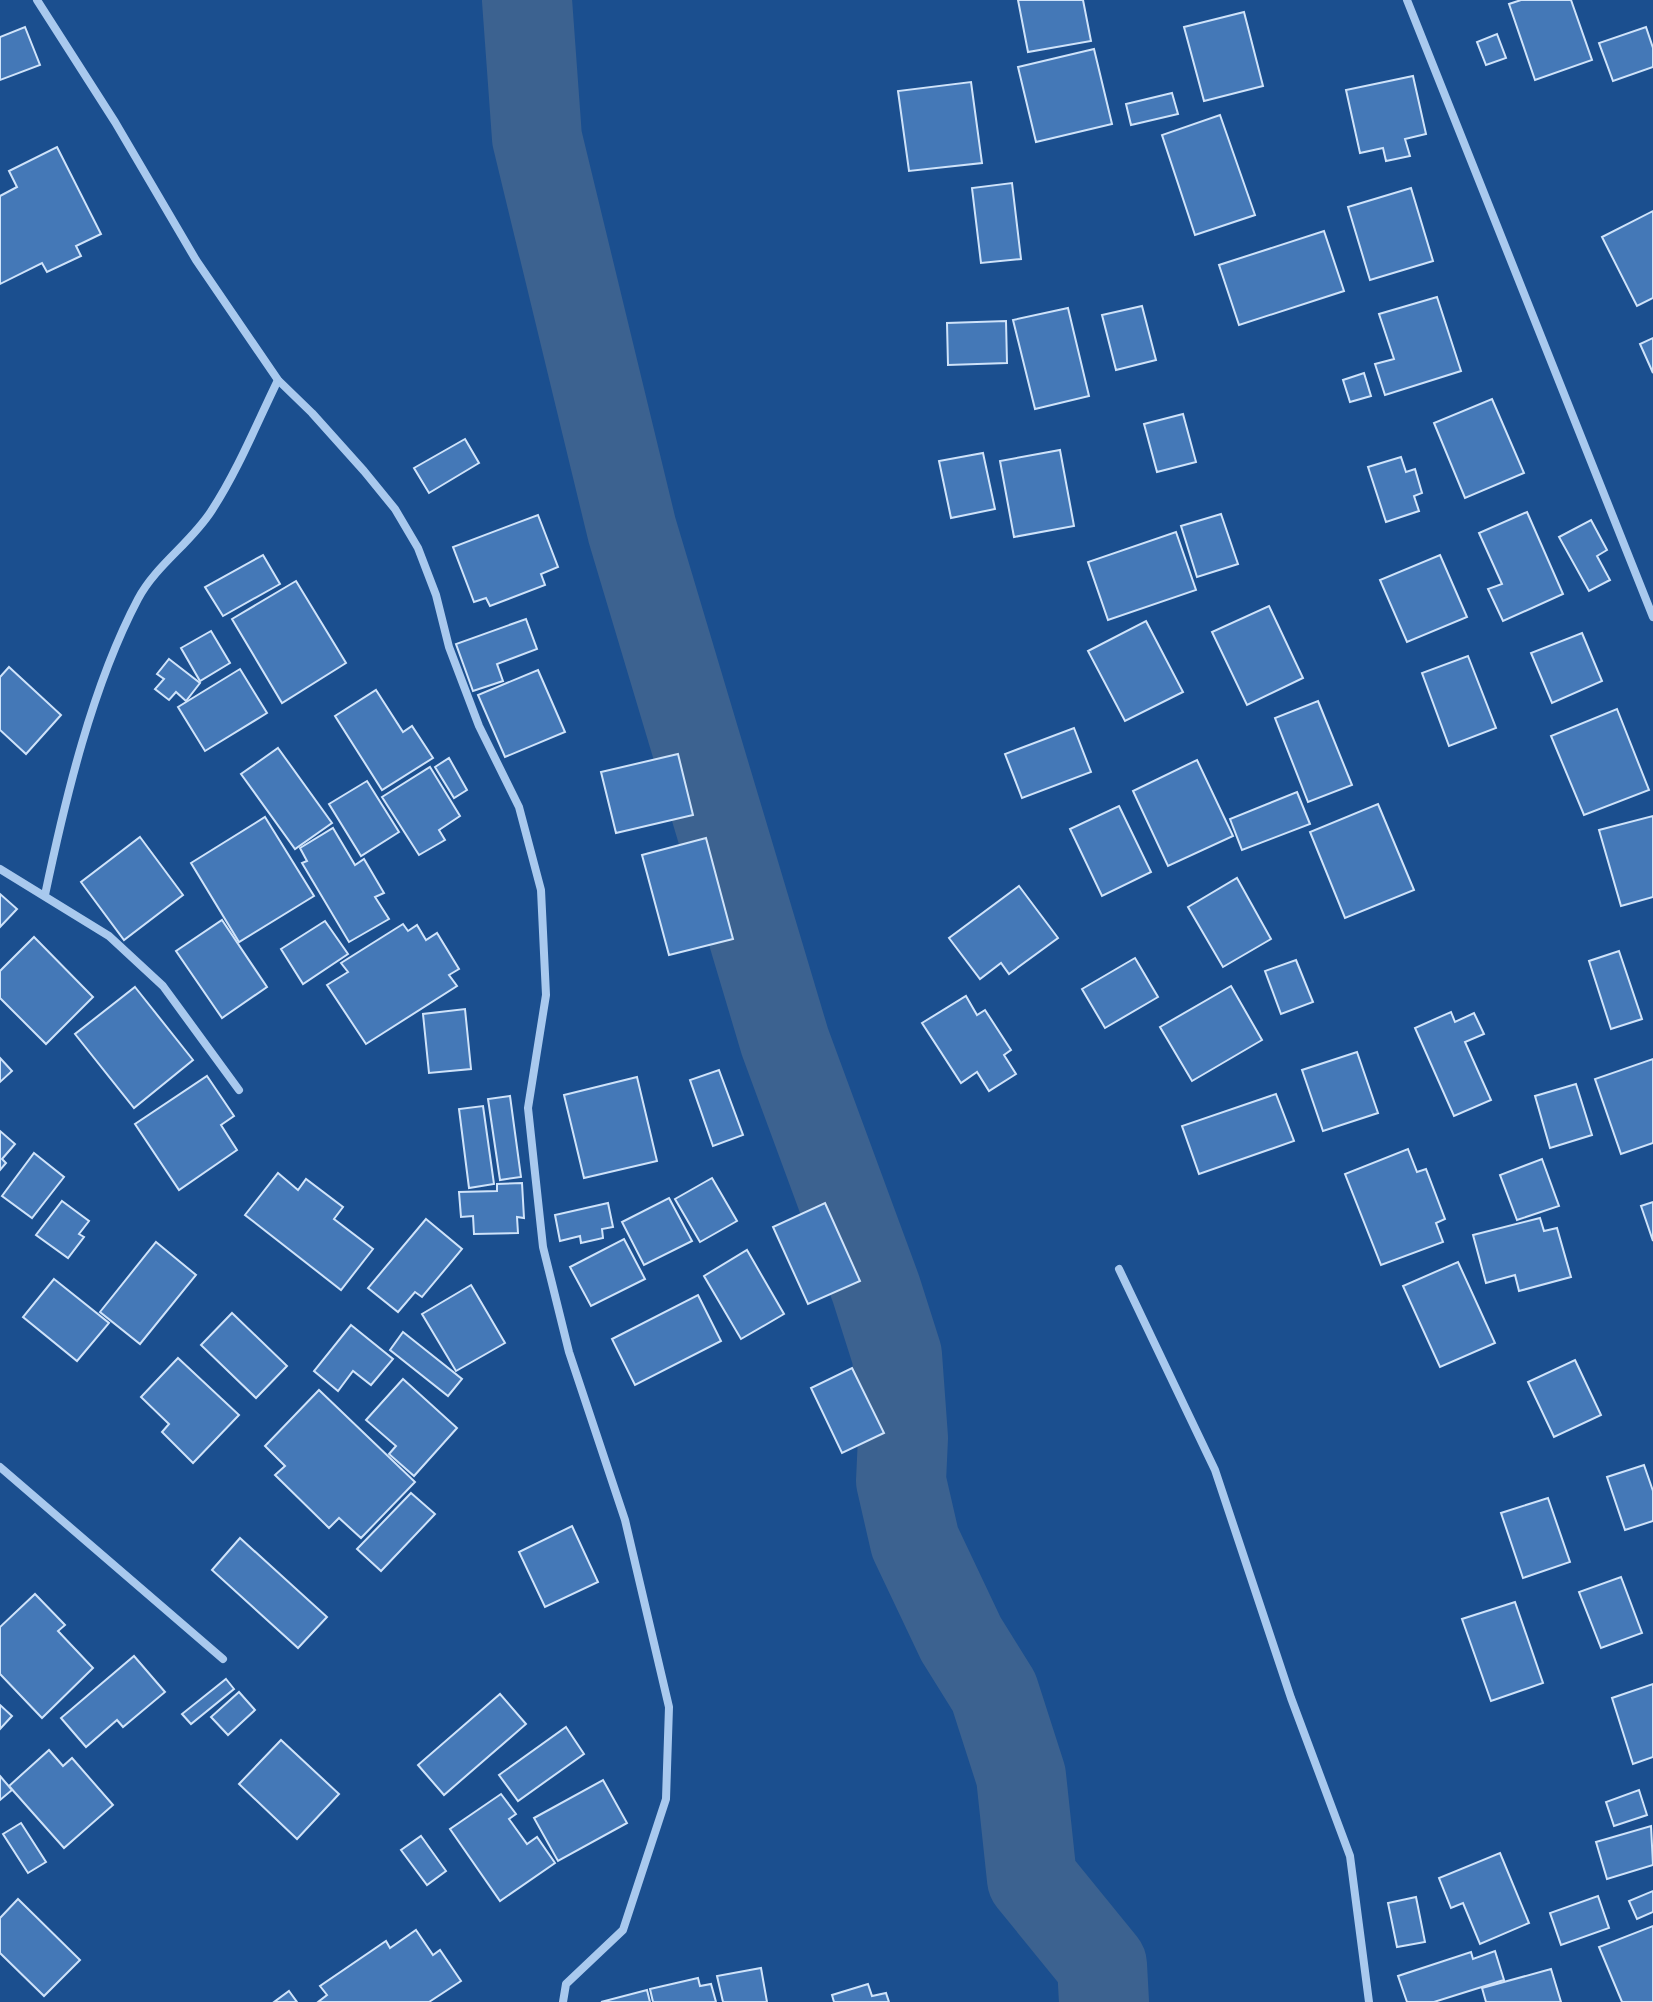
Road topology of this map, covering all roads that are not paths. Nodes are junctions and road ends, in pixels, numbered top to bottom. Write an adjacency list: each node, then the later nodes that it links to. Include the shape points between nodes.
1 (37, 0): 3 (street, via 196,260)
2 (1407, 0): 4 (street)
3 (278, 380): 6 (street, via 211,511 140,595 123,629 86,730); 11 (street, via 364,471 418,548 479,726 519,807 541,890 546,995 528,1108 543,1247 569,1352 628,1533 669,1707 666,1799 623,1930 566,1984)
4 (1653, 617)
5 (0, 869): 6 (street)
6 (45, 895): 7 (street, via 109,936 163,986)
7 (239, 1090)
8 (1119, 1269): 12 (street, via 1215,1470 1350,1856)
9 (0, 1467): 10 (street)
10 (223, 1659)
11 (563, 2002)
12 (1369, 2002)

